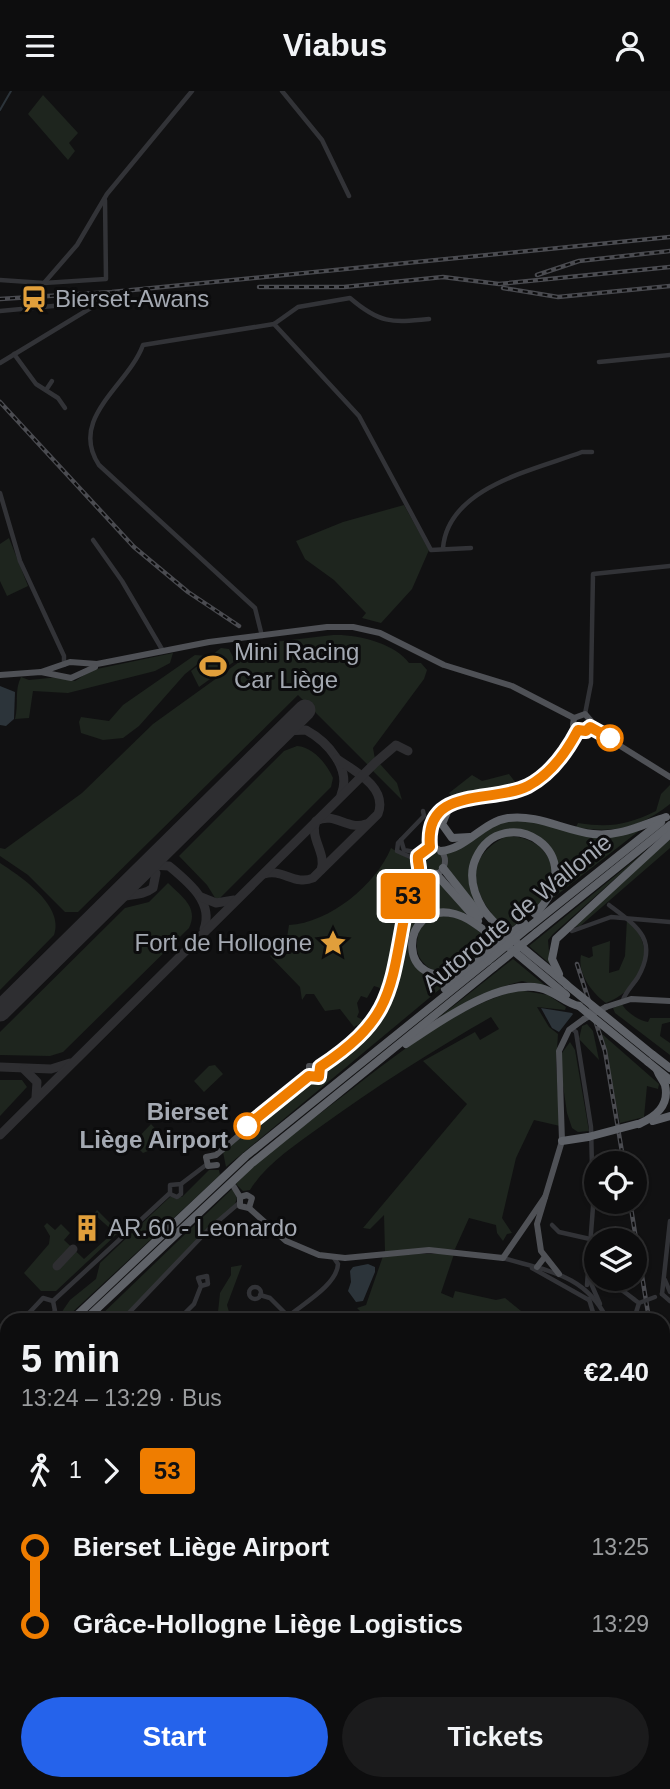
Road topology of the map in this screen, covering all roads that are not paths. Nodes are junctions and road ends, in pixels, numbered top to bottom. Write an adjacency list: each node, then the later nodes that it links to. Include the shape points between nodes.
1 (192, 91): 4 (street)
2 (282, 91): 3 (street, via 323,140)
3 (349, 196)
4 (105, 198): 6 (street, via 77,245); 6 (street, via 106,279)
5 (0, 280): 6 (street)
6 (44, 283)
7 (106, 301): 8 (street)
8 (99, 303): 9 (street); 12 (street)
9 (0, 311)
10 (429, 319): 11 (street, via 393,321 372,316 350,298 298,307)
11 (274, 324): 23 (street, via 359,416 431,550); 26 (street, via 143,345 137,362 103,404 90,431 91,452 99,465 255,608)
12 (14, 354): 15 (street); 17 (street)
13 (670, 355): 14 (street)
14 (599, 362)
15 (0, 363)
16 (52, 381): 17 (street)
17 (46, 390): 18 (street)
18 (65, 408)
19 (592, 452): 23 (street, via 495,485 468,501 444,531)
20 (0, 493): 21 (street)
21 (2, 513): 28 (street)
22 (93, 540): 27 (street)
23 (443, 548): 24 (street)
24 (471, 548)
25 (670, 566): 36 (street, via 593,574 591,683)
26 (262, 636): 27 (main road); 37 (main road, via 335,627 374,631 437,662 528,693)
27 (163, 651): 30 (main road)
28 (64, 656): 29 (street); 31 (street)
29 (74, 663): 30 (main road); 31 (main road); 33 (main road)
30 (97, 664): 33 (main road)
31 (64, 666): 32 (main road); 34 (main road)
32 (41, 672): 34 (main road); 35 (main road)
33 (77, 673): 34 (main road, via 71,677)
34 (64, 674)
35 (0, 675)
36 (585, 714): 37 (main road); 38 (main road)
37 (574, 718): 39 (main road)
38 (590, 727): 39 (main road); 40 (main road)
39 (578, 730): 41 (street, via 541,777 516,791)
40 (670, 777)
41 (472, 798): 45 (highway, via 449,807 442,824 452,838); 47 (street, via 443,808 432,827)
42 (423, 811): 49 (street, via 401,839 404,850)
43 (669, 819): 44 (highway, Autoroute de Wallonie); 45 (highway, via 609,834 526,817 509,818 493,822); 56 (highway, Autoroute de Wallonie)
44 (648, 832): 53 (highway); 56 (highway, Autoroute de Wallonie)
45 (476, 835): 48 (highway)
46 (670, 835): 62 (highway, via 559,935 551,953)
47 (430, 847): 48 (main road); 49 (main road)
48 (442, 851): 50 (main road, via 445,859)
49 (419, 860): 50 (main road); 52 (main road)
50 (436, 872): 52 (main road); 58 (highway, via 469,913); 59 (highway, via 474,910)
51 (609, 905): 54 (street)
52 (407, 906): 71 (main road, via 393,982 383,1005 365,1030)
53 (535, 914): 56 (highway); 59 (highway, via 555,887 551,854 536,838 521,832 494,837 473,863 474,889 490,918)
54 (625, 917): 55 (street); 57 (street, via 608,917); 64 (street, via 645,937 647,951)
55 (670, 922)
56 (530, 928): 60 (highway, Autoroute de Wallonie, bridge)
57 (572, 931)
58 (511, 949): 61 (highway, via 458,915 439,913 423,919 412,940 414,958 421,968 443,977); 63 (highway)
59 (536, 957): 62 (highway)
60 (489, 961): 61 (highway); 67 (highway, Autoroute de Wallonie); 68 (highway, Autoroute de Wallonie)
61 (466, 969): 67 (highway)
62 (556, 972): 69 (highway, bridge)
63 (556, 991): 68 (highway, via 513,987); 69 (highway, bridge)
64 (623, 1000): 65 (main road); 66 (main road, bridge)
65 (670, 1001)
66 (571, 1028): 77 (main road, via 558,1055); 88 (street, via 576,1032 591,1127)
67 (402, 1029): 111 (highway, Autoroute de Wallonie, via 229,1171)
68 (387, 1053): 112 (highway, Autoroute de Wallonie, via 234,1178)
69 (652, 1058): 70 (highway); 72 (highway)
70 (670, 1066)
71 (320, 1067): 73 (main road, via 319,1077); 73 (main road, via 309,1066)
72 (657, 1070): 74 (highway); 76 (highway, via 667,1100 657,1115)
73 (309, 1076): 78 (main road)
74 (670, 1080)
75 (670, 1116): 76 (highway)
76 (638, 1124): 77 (highway, bridge)
77 (562, 1139): 83 (main road)
78 (216, 1155): 79 (main road, via 208,1155); 79 (main road, via 220,1168)
79 (206, 1165): 80 (street)
80 (181, 1184): 82 (street, via 170,1185); 82 (street, via 181,1194)
81 (234, 1187): 84 (main road)
82 (170, 1193): 105 (street)
83 (545, 1196): 89 (main road); 90 (main road)
84 (238, 1204): 85 (main road); 85 (main road, via 247,1195 252,1198); 113 (street)
85 (250, 1208): 92 (main road, via 286,1241)
86 (670, 1221): 98 (street)
87 (552, 1225): 91 (street)
88 (591, 1228)
89 (523, 1230): 90 (main road); 93 (main road)
90 (537, 1236): 94 (main road)
91 (584, 1237)
92 (333, 1257): 93 (main road, via 429,1250); 116 (street, via 338,1264 335,1273)
93 (503, 1258): 95 (street)
94 (544, 1258): 96 (main road); 97 (main road)
95 (523, 1263): 96 (street); 117 (street, via 589,1299)
96 (537, 1267): 97 (street)
97 (559, 1274): 108 (street, via 586,1290)
98 (665, 1279): 102 (street); 103 (street)
99 (201, 1286): 114 (street)
100 (593, 1291): 108 (street)
101 (622, 1291): 107 (street)
102 (670, 1292)
103 (662, 1294): 106 (street); 107 (street, bridge)
104 (260, 1295): 115 (street, via 270,1298)
105 (53, 1301): 109 (street, via 43,1298); 110 (street)
106 (670, 1301)
107 (639, 1303): 119 (street)
108 (600, 1305): 118 (street)
109 (29, 1313)
110 (53, 1313)
111 (79, 1313)
112 (92, 1313)
113 (129, 1313)
114 (185, 1313)
115 (283, 1313)
116 (295, 1313)
117 (593, 1313)
118 (604, 1313)
119 (636, 1313)

